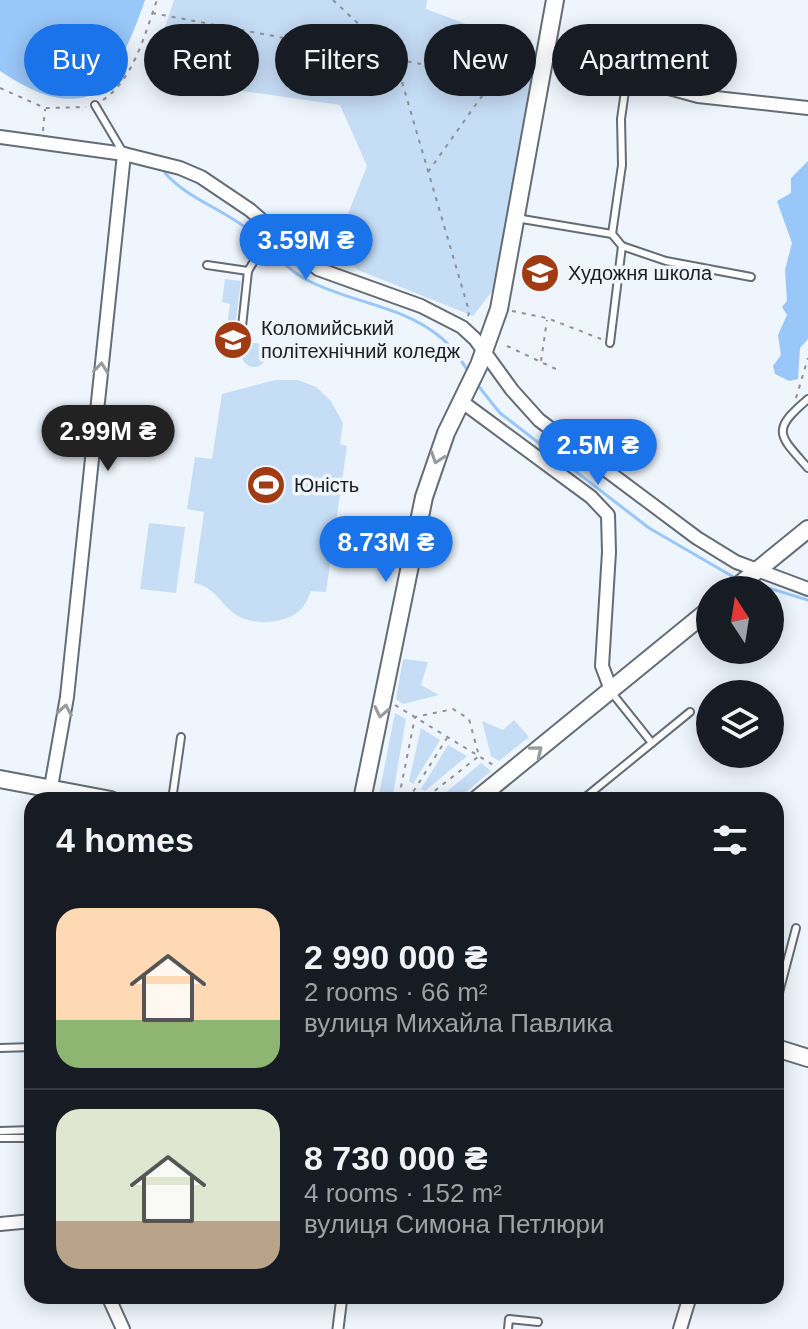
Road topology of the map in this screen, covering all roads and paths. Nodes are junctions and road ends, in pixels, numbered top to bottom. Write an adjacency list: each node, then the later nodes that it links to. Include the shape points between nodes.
1 (157, 0): 4 (path)
2 (333, 0): 5 (path)
3 (555, 0): 7 (street)
4 (152, 13): 6 (path); 15 (path, via 130,69 112,94)
5 (359, 24)
6 (275, 36)
7 (544, 57): 8 (street); 9 (path); 22 (street)
8 (552, 59)
9 (536, 60)
10 (0, 88): 16 (path)
11 (406, 96): 21 (path)
12 (482, 96): 21 (path)
13 (624, 96): 23 (lane)
14 (698, 96): 17 (street)
15 (95, 105): 16 (path); 20 (lane)
16 (45, 108): 19 (path)
17 (808, 108)
18 (0, 137): 19 (street)
19 (42, 142): 20 (street)
20 (124, 154): 24 (street, via 180,168 222,191); 59 (street, one-way to 20, via 67,697)
21 (428, 172): 31 (path, via 469,311)
22 (516, 218): 23 (lane); 29 (street)
23 (612, 234): 25 (lane)
24 (276, 238): 27 (lane); 31 (street, via 318,269 421,306)
25 (622, 246): 28 (lane, via 666,261); 32 (lane)
26 (207, 265): 27 (lane)
27 (248, 271): 33 (lane)
28 (751, 277)
29 (499, 309): 30 (path); 35 (street)
30 (547, 318): 32 (path); 37 (path)
31 (468, 332): 35 (street)
32 (610, 343)
33 (240, 345)
34 (507, 346): 37 (path)
35 (482, 358): 39 (street); 44 (street, via 539,420 736,562)
36 (808, 358): 41 (path)
37 (541, 362): 38 (path)
38 (558, 370)
39 (464, 394): 49 (street, via 608,515 602,666); 62 (street, one-way to 62, via 424,497)
40 (808, 399): 41 (lane)
41 (790, 414): 42 (lane, via 782,435)
42 (808, 468)
43 (808, 529): 45 (street)
44 (743, 576)
45 (750, 576)
46 (784, 586): 47 (street)
47 (808, 589)
48 (696, 620): 49 (street)
49 (611, 690): 55 (lane); 66 (street, one-way to 49)
50 (393, 703): 52 (path)
51 (690, 712): 55 (lane)
52 (415, 717): 54 (path); 56 (path, via 453,709 469,719); 63 (path)
53 (181, 737): 61 (lane)
54 (447, 737): 56 (path); 64 (path)
55 (652, 743): 67 (lane)
56 (479, 756): 57 (path); 65 (path)
57 (491, 764)
58 (0, 779): 59 (street)
59 (51, 787): 60 (street)
60 (71, 792)
61 (173, 792)
62 (364, 792)
63 (400, 792)
64 (414, 792)
65 (433, 792)
66 (486, 792)
67 (592, 792)
68 (796, 928): 69 (lane)
69 (784, 974)
70 (24, 1047): 71 (lane)
71 (0, 1048)
72 (784, 1050): 73 (street)
73 (808, 1058)
74 (24, 1130): 75 (lane)
75 (0, 1131)
76 (0, 1138): 77 (lane)
77 (24, 1138)
78 (24, 1222): 79 (street)
79 (0, 1224)
80 (112, 1304): 84 (street)
81 (341, 1304): 85 (street)
82 (688, 1304): 87 (street)
83 (538, 1322): 86 (lane, via 509,1319)
84 (123, 1329)
85 (338, 1329)
86 (508, 1329)
87 (680, 1329)

